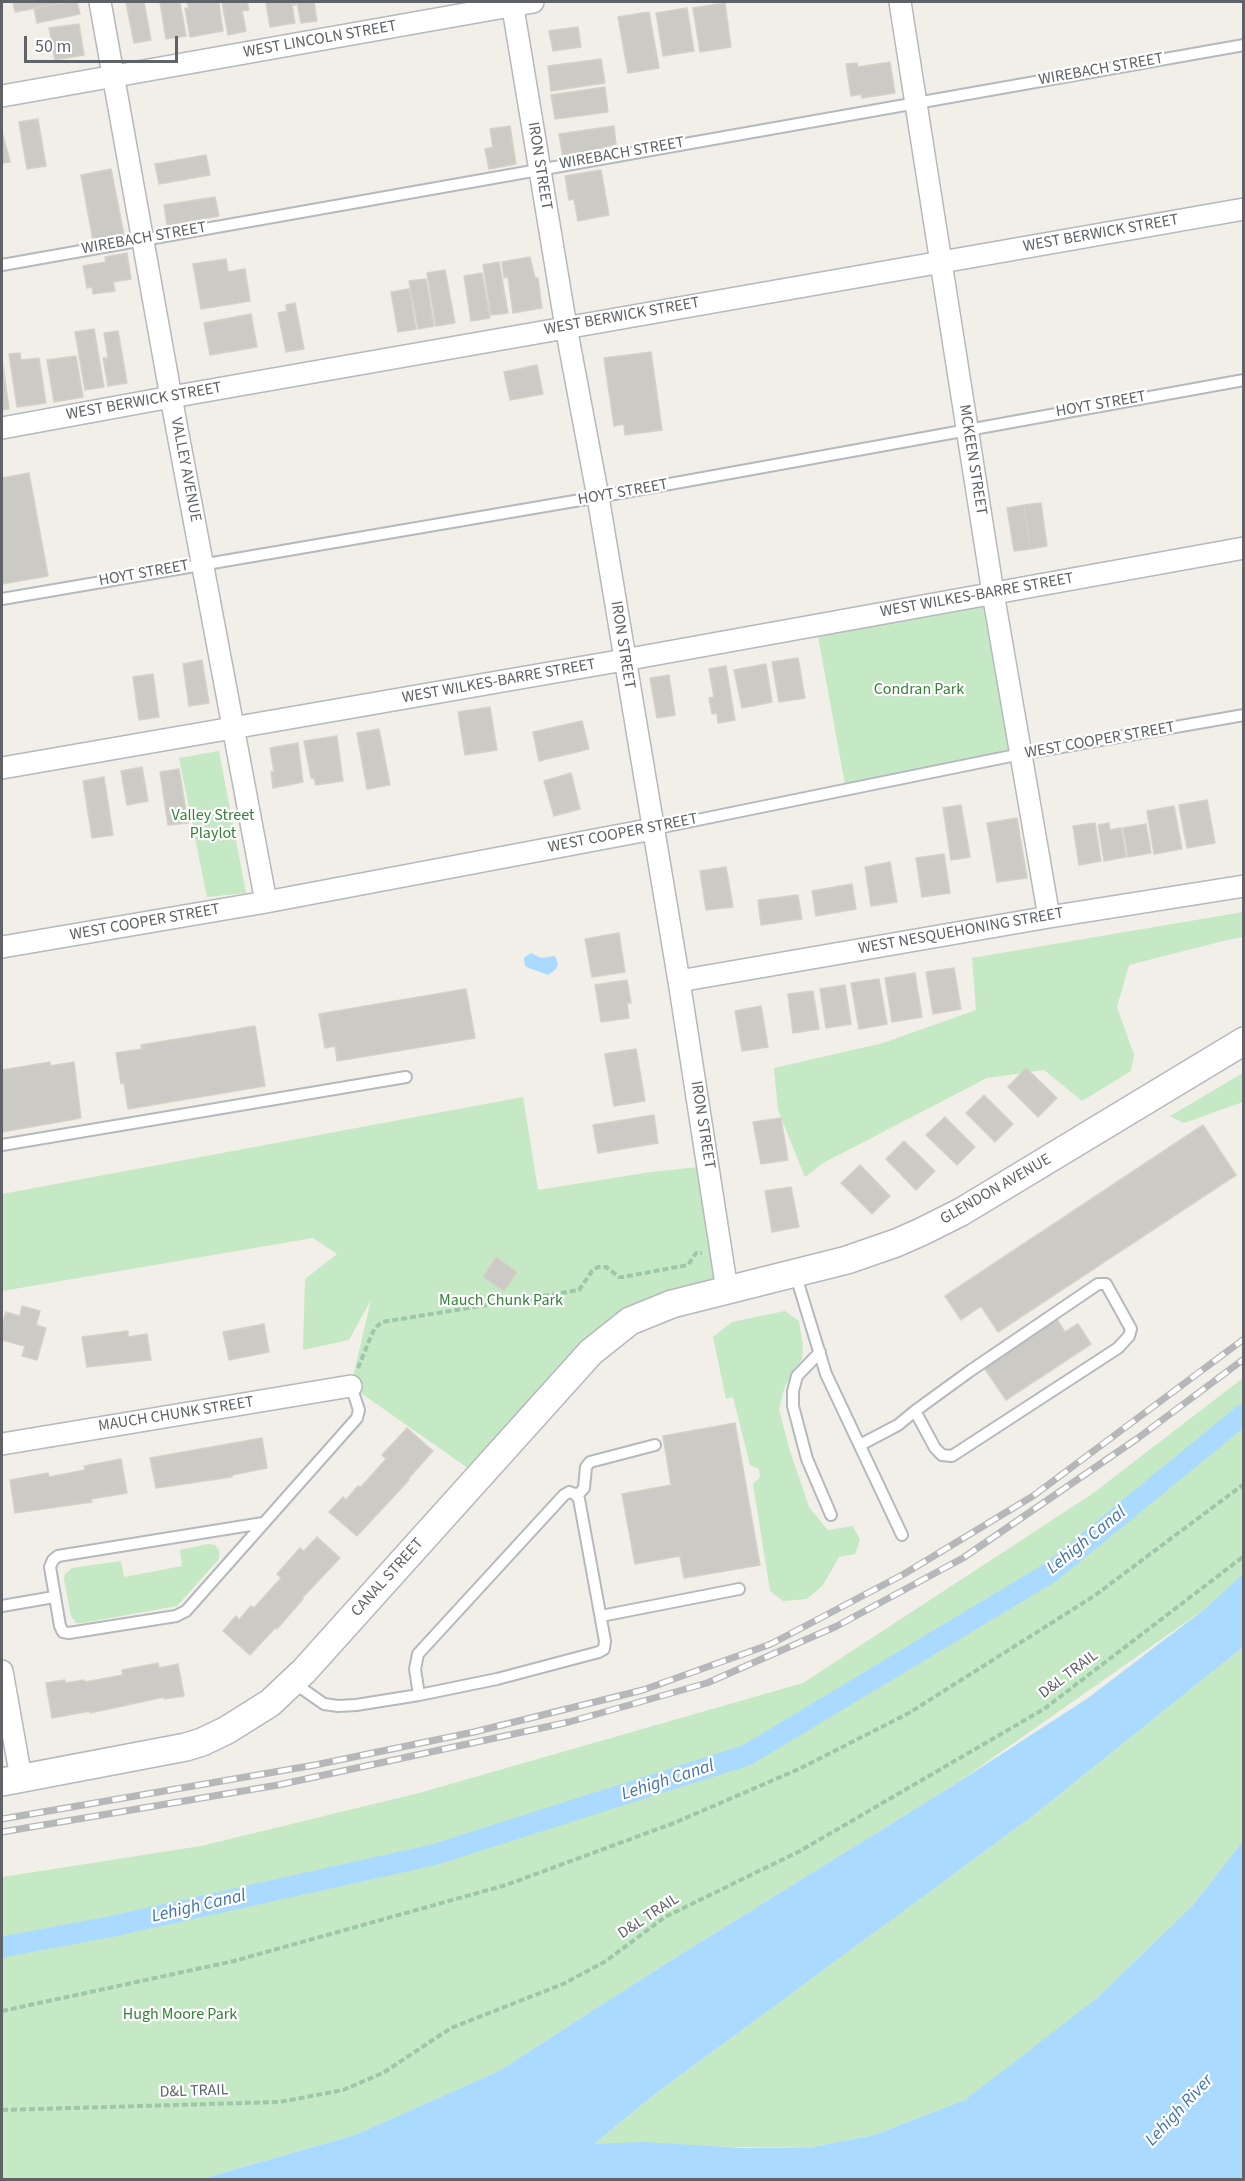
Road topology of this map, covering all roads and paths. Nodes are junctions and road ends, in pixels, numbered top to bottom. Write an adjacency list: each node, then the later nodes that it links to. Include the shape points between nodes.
1 (100, 2): 5 (street, VALLEY AVENUE)
2 (900, 2): 7 (street, MCKEEN STREET)
3 (519, 3): 5 (street, WEST LINCOLN STREET); 8 (street, IRON STREET)
4 (1244, 45): 7 (lane, WIREBACH STREET)
5 (115, 77): 6 (street, WEST LINCOLN STREET); 10 (street, VALLEY AVENUE)
6 (2, 96)
7 (916, 102): 8 (lane, WIREBACH STREET); 11 (street, MCKEEN STREET)
8 (539, 168): 10 (lane, WIREBACH STREET); 13 (street, IRON STREET)
9 (1244, 209): 11 (street, WEST BERWICK STREET)
10 (143, 240): 12 (lane, WIREBACH STREET); 15 (street, VALLEY AVENUE)
11 (941, 261): 13 (street, WEST BERWICK STREET); 17 (street, MCKEEN STREET)
12 (2, 265)
13 (566, 327): 15 (street, WEST BERWICK STREET); 18 (street, IRON STREET)
14 (1244, 380): 17 (lane, HOYT STREET)
15 (171, 396): 16 (street, WEST BERWICK STREET); 20 (street, VALLEY AVENUE)
16 (2, 428)
17 (968, 429): 18 (lane, HOYT STREET); 21 (street, MCKEEN STREET)
18 (598, 498): 20 (lane, HOYT STREET); 23 (street, IRON STREET)
19 (1244, 548): 21 (street, WEST WILKES-BARRE STREET)
20 (202, 564): 22 (lane, HOYT STREET); 25 (street, VALLEY AVENUE)
21 (993, 593): 23 (street, WEST WILKES-BARRE STREET); 26 (street, MCKEEN STREET)
22 (2, 598)
23 (624, 660): 25 (street, WEST WILKES-BARRE STREET); 28 (street, IRON STREET)
24 (1244, 715): 26 (lane, WEST COOPER STREET)
25 (232, 728): 27 (street, WEST WILKES-BARRE STREET); 30 (street, VALLEY AVENUE)
26 (1021, 754): 28 (lane, WEST COOPER STREET); 31 (street, MCKEEN STREET)
27 (2, 768)
28 (653, 829): 30 (street, WEST COOPER STREET); 33 (street, IRON STREET)
29 (1244, 886): 31 (street, WEST NESQUEHONING STREET)
30 (266, 902): 32 (street, WEST COOPER STREET)
31 (1049, 917): 33 (street, WEST NESQUEHONING STREET)
32 (2, 947)
33 (679, 981): 37 (street, IRON STREET)
34 (1244, 1041): 38 (street, GLENDON AVENUE, via 941,1223 876,1251)
35 (406, 1077): 36 (lane)
36 (2, 1145)
37 (721, 1249): 39 (street, IRON STREET); 41 (path, via 696,1253 688,1265 623,1277 606,1267 598,1268 592,1270 579,1290 382,1322 371,1336)
38 (795, 1273): 39 (street, GLENDON AVENUE); 40 (lane)
39 (727, 1290): 57 (street, CANAL STREET, via 642,1315 599,1345)
40 (820, 1352): 45 (lane, via 826,1374); 48 (lane, via 797,1376 793,1406 807,1459)
41 (351, 1386): 43 (street, MAUCH CHUNK STREET); 49 (lane, via 359,1410 357,1418)
42 (915, 1411): 42 (lane, via 935,1448 942,1455 952,1456 1118,1348 1131,1329 1106,1284 1098,1284); 45 (lane)
43 (2, 1444)
44 (655, 1445): 47 (lane, via 590,1462 584,1488)
45 (860, 1445): 50 (lane)
46 (1244, 1484): 60 (path, via 1094,1596 909,1713 799,1768 674,1823 506,1885 234,1961)
47 (577, 1496): 55 (lane); 58 (lane, via 569,1492 564,1495 418,1654 415,1669)
48 (831, 1515)
49 (263, 1523): 53 (lane, via 58,1556 50,1567); 53 (lane, via 181,1614 69,1633 60,1626)
50 (902, 1535)
51 (1244, 1557): 61 (path, D&L TRAIL, via 1044,1709 800,1851 665,1917 606,1961 562,1984 451,2028 382,2073 343,2090 280,2102)
52 (739, 1589): 55 (lane)
53 (54, 1597): 54 (lane)
54 (2, 1606)
55 (601, 1616): 58 (lane, via 605,1641 599,1652)
56 (2, 1671): 59 (street)
57 (294, 1682): 58 (lane, via 324,1704 338,1706); 59 (street, CANAL STREET, via 257,1713 202,1742)
58 (419, 1695)
59 (11, 1780)
60 (2, 2011)
61 (2, 2110)

